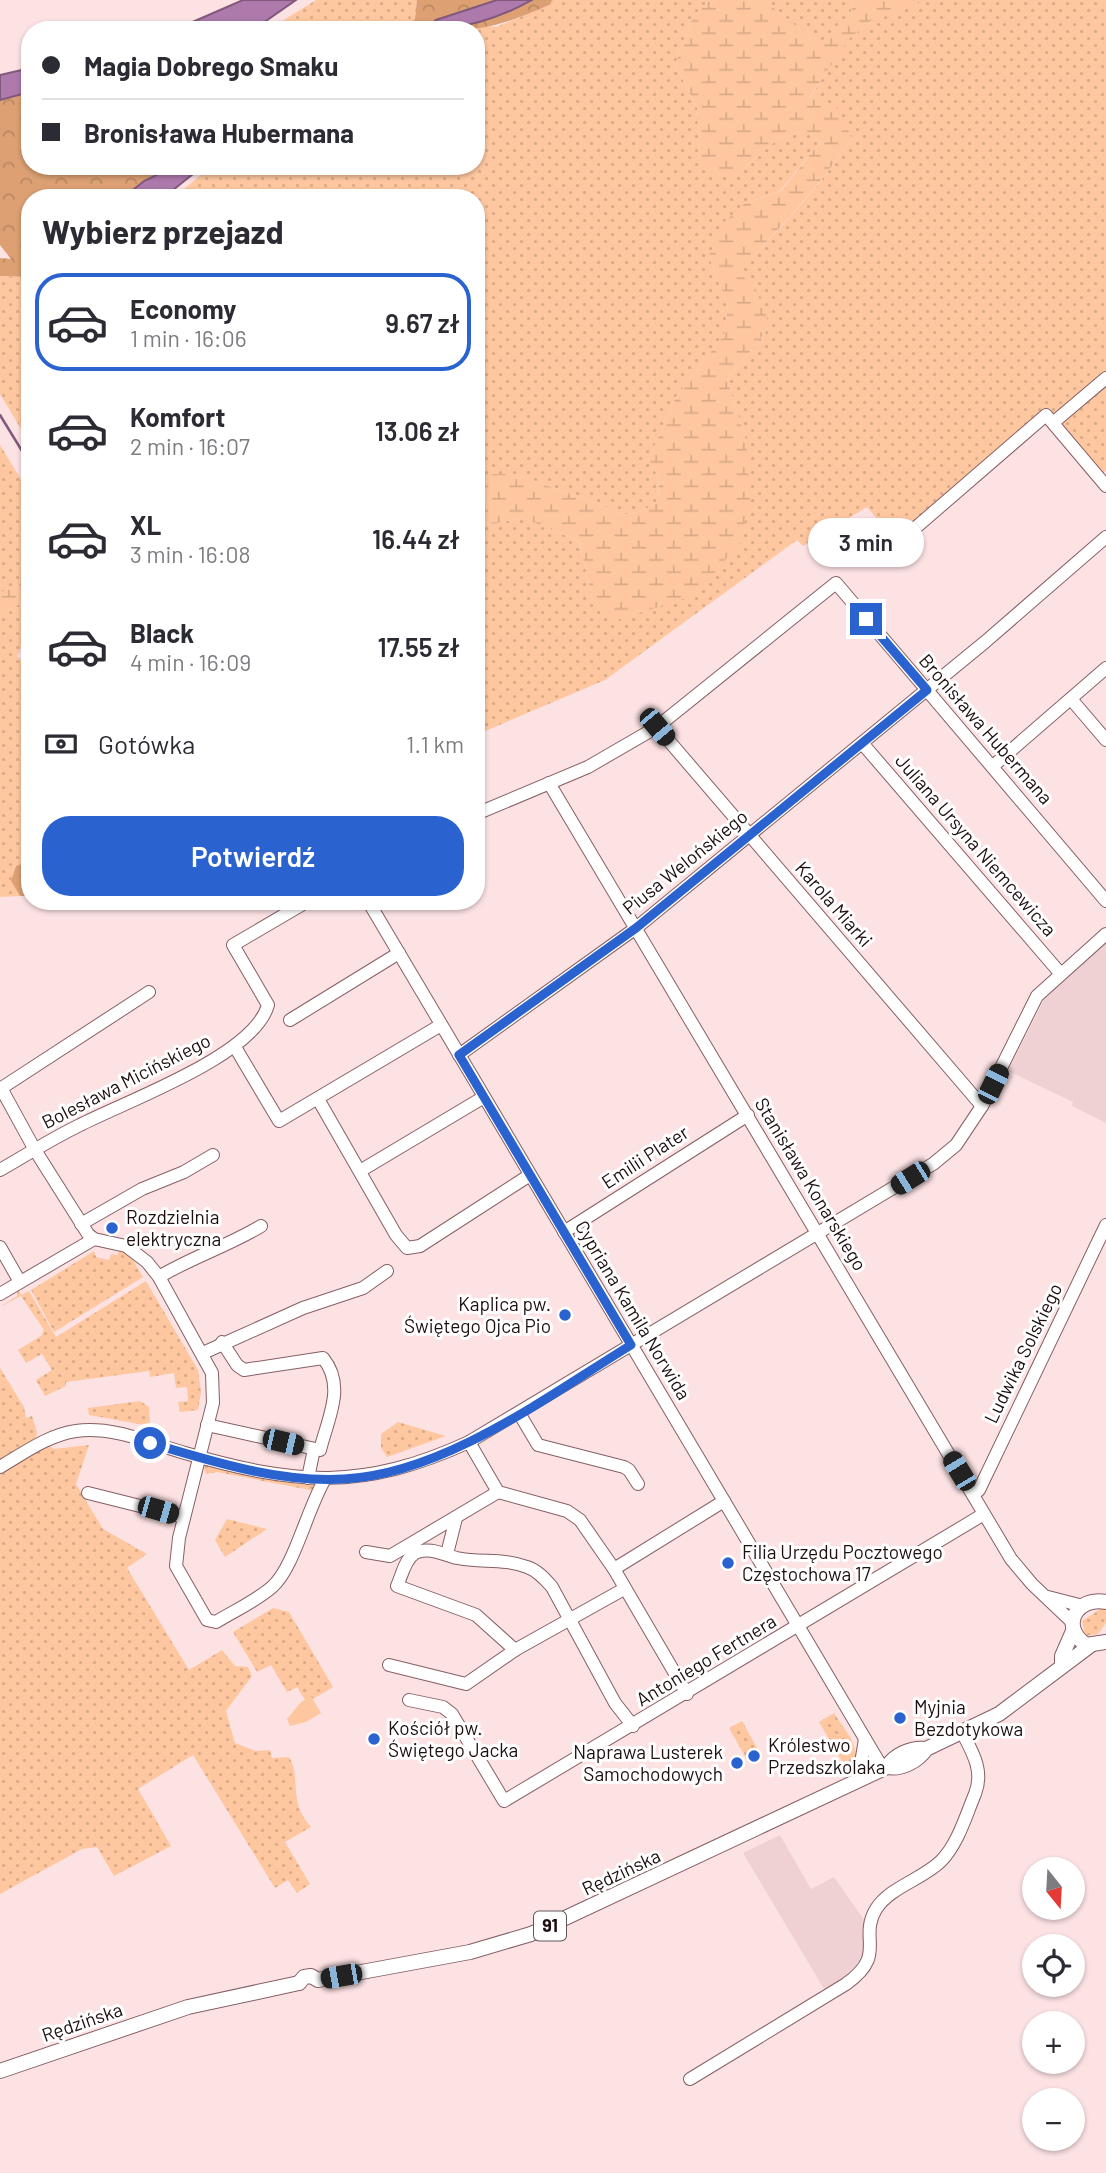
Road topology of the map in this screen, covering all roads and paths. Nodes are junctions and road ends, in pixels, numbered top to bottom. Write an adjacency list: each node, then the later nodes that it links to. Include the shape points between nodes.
1 (1106, 379): 2 (street)
2 (1054, 422): 3 (street); 5 (street, via 1046,415)
3 (1106, 485)
4 (1106, 537): 7 (street, Piusa Welońskiego)
5 (899, 542)
6 (1106, 668): 8 (street)
7 (927, 690): 9 (street, Bronisława Hubermana, via 836,583); 11 (street, Piusa Welońskiego); 12 (street, Bronisława Hubermana)
8 (1071, 699): 10 (street); 12 (street)
9 (657, 727): 13 (street, via 605,758); 15 (street, Karola Miarki)
10 (1106, 740)
11 (862, 743): 15 (street, Piusa Welońskiego); 22 (street, Juliana Ursyna Niemcewicza)
12 (993, 765): 16 (street, Bronisława Hubermana)
13 (549, 783): 14 (street); 19 (street, Stanisława Konarskiego)
14 (485, 810)
15 (748, 835): 19 (street, Piusa Welońskiego); 31 (street, Karola Miarki)
16 (1106, 901)
17 (293, 910): 26 (street, via 233,946 268,1005)
18 (373, 910): 21 (street, Cypriana Kamila Norwida)
19 (636, 928): 27 (street, Piusa Welońskiego); 32 (street, Stanisława Konarskiego)
20 (1106, 934): 22 (street)
21 (399, 953): 24 (street); 25 (street, Cypriana Kamila Norwida)
22 (1060, 973): 31 (street, via 1037,996)
23 (149, 992): 28 (street)
24 (290, 1020)
25 (441, 1025): 27 (street, Cypriana Kamila Norwida); 30 (street)
26 (235, 1047): 30 (street, via 279,1121); 33 (street, Bolesława Micińskiego)
27 (459, 1055): 29 (street, Cypriana Kamila Norwida)
28 (1, 1088): 33 (street)
29 (484, 1097): 36 (street); 37 (street, Cypriana Kamila Norwida)
30 (318, 1099): 36 (street)
31 (982, 1106): 42 (street, via 956,1145 933,1164)
32 (747, 1115): 41 (street, Emilii Plater); 42 (street, Stanisława Konarskiego)
33 (35, 1150): 35 (street, Bolesława Micińskiego); 38 (street)
34 (213, 1155): 38 (street)
35 (0, 1170)
36 (360, 1171): 37 (street, via 407,1248)
37 (530, 1175): 41 (street, Cypriana Kamila Norwida)
38 (81, 1224): 43 (street)
39 (1106, 1225): 63 (street, Ludwika Solskiego)
40 (261, 1226): 46 (street, via 229,1246 188,1260)
41 (564, 1232): 50 (street, Cypriana Kamila Norwida)
42 (818, 1235): 50 (street); 63 (street, Stanisława Konarskiego)
43 (94, 1239): 46 (street, via 129,1248); 47 (street)
44 (0, 1247): 47 (street)
45 (387, 1271): 49 (street, via 363,1288)
46 (159, 1277): 51 (street)
47 (20, 1282): 48 (street)
48 (0, 1294)
49 (222, 1342): 51 (street); 55 (street, via 244,1370 320,1357 326,1360 336,1387 320,1450)
50 (631, 1345): 52 (street); 64 (street, Cypriana Kamila Norwida)
51 (203, 1353): 53 (street, via 214,1387)
52 (519, 1413): 54 (street); 60 (street, via 538,1445 624,1467)
53 (207, 1425): 55 (street); 56 (street)
54 (468, 1443): 59 (street, via 390,1472); 62 (street)
55 (314, 1449): 58 (street)
56 (199, 1457): 57 (street, via 92,1430 58,1435); 58 (street); 66 (street)
57 (0, 1467)
58 (308, 1478): 59 (street)
59 (325, 1479): 66 (street, via 310,1506 294,1554 273,1587 216,1622 207,1620 176,1566)
60 (638, 1484)
61 (88, 1493): 66 (street)
62 (498, 1493): 67 (street); 70 (street, via 566,1511 580,1520)
63 (973, 1495): 65 (street, Stanisława Konarskiego)
64 (724, 1501): 70 (street); 75 (street, Cypriana Kamila Norwida)
65 (984, 1514): 72 (street, Stanisława Konarskiego, via 1018,1569); 75 (street)
66 (184, 1517)
67 (456, 1518): 68 (street, via 390,1556); 69 (street)
68 (366, 1552)
69 (447, 1554): 74 (street, Antoniego Fertnera, via 529,1567 552,1587); 79 (street, Antoniego Fertnera, via 414,1554 397,1586 476,1615)
70 (614, 1569): 71 (street)
71 (624, 1588): 74 (street); 82 (street)
72 (1048, 1597): 73 (street, Stanisława Konarskiego); 76 (street, Stanisława Konarskiego)
73 (1098, 1600): 76 (main road)
74 (570, 1619): 79 (street); 84 (street, Antoniego Fertnera, via 615,1703)
75 (798, 1626): 82 (street, Antoniego Fertnera); 86 (street, Cypriana Kamila Norwida)
76 (1072, 1627): 78 (main road, via 1081,1641); 81 (main road)
77 (1106, 1642): 78 (main road, 91)
78 (1091, 1645): 81 (main road, 91)
79 (515, 1650): 80 (street, via 466,1684)
80 (389, 1665)
81 (1062, 1665): 85 (main road, 91, via 1020,1701)
82 (687, 1694): 84 (street, Antoniego Fertnera)
83 (409, 1700): 84 (street, Antoniego Fertnera, via 443,1707 452,1714 505,1801)
84 (633, 1726)
85 (962, 1732): 87 (main road, 91, via 900,1755); 90 (street, via 978,1765 975,1794 943,1859 875,1911 866,1967 846,1984)
86 (865, 1739): 87 (street, Cypriana Kamila Norwida); 88 (street)
87 (885, 1768): 88 (main road, Rędzińska / 91)
88 (858, 1781): 89 (main road, Rędzińska / 91, via 531,1934 470,1952 318,1980 313,1986 299,1983 188,2007)
89 (0, 2071)
90 (690, 2079)

